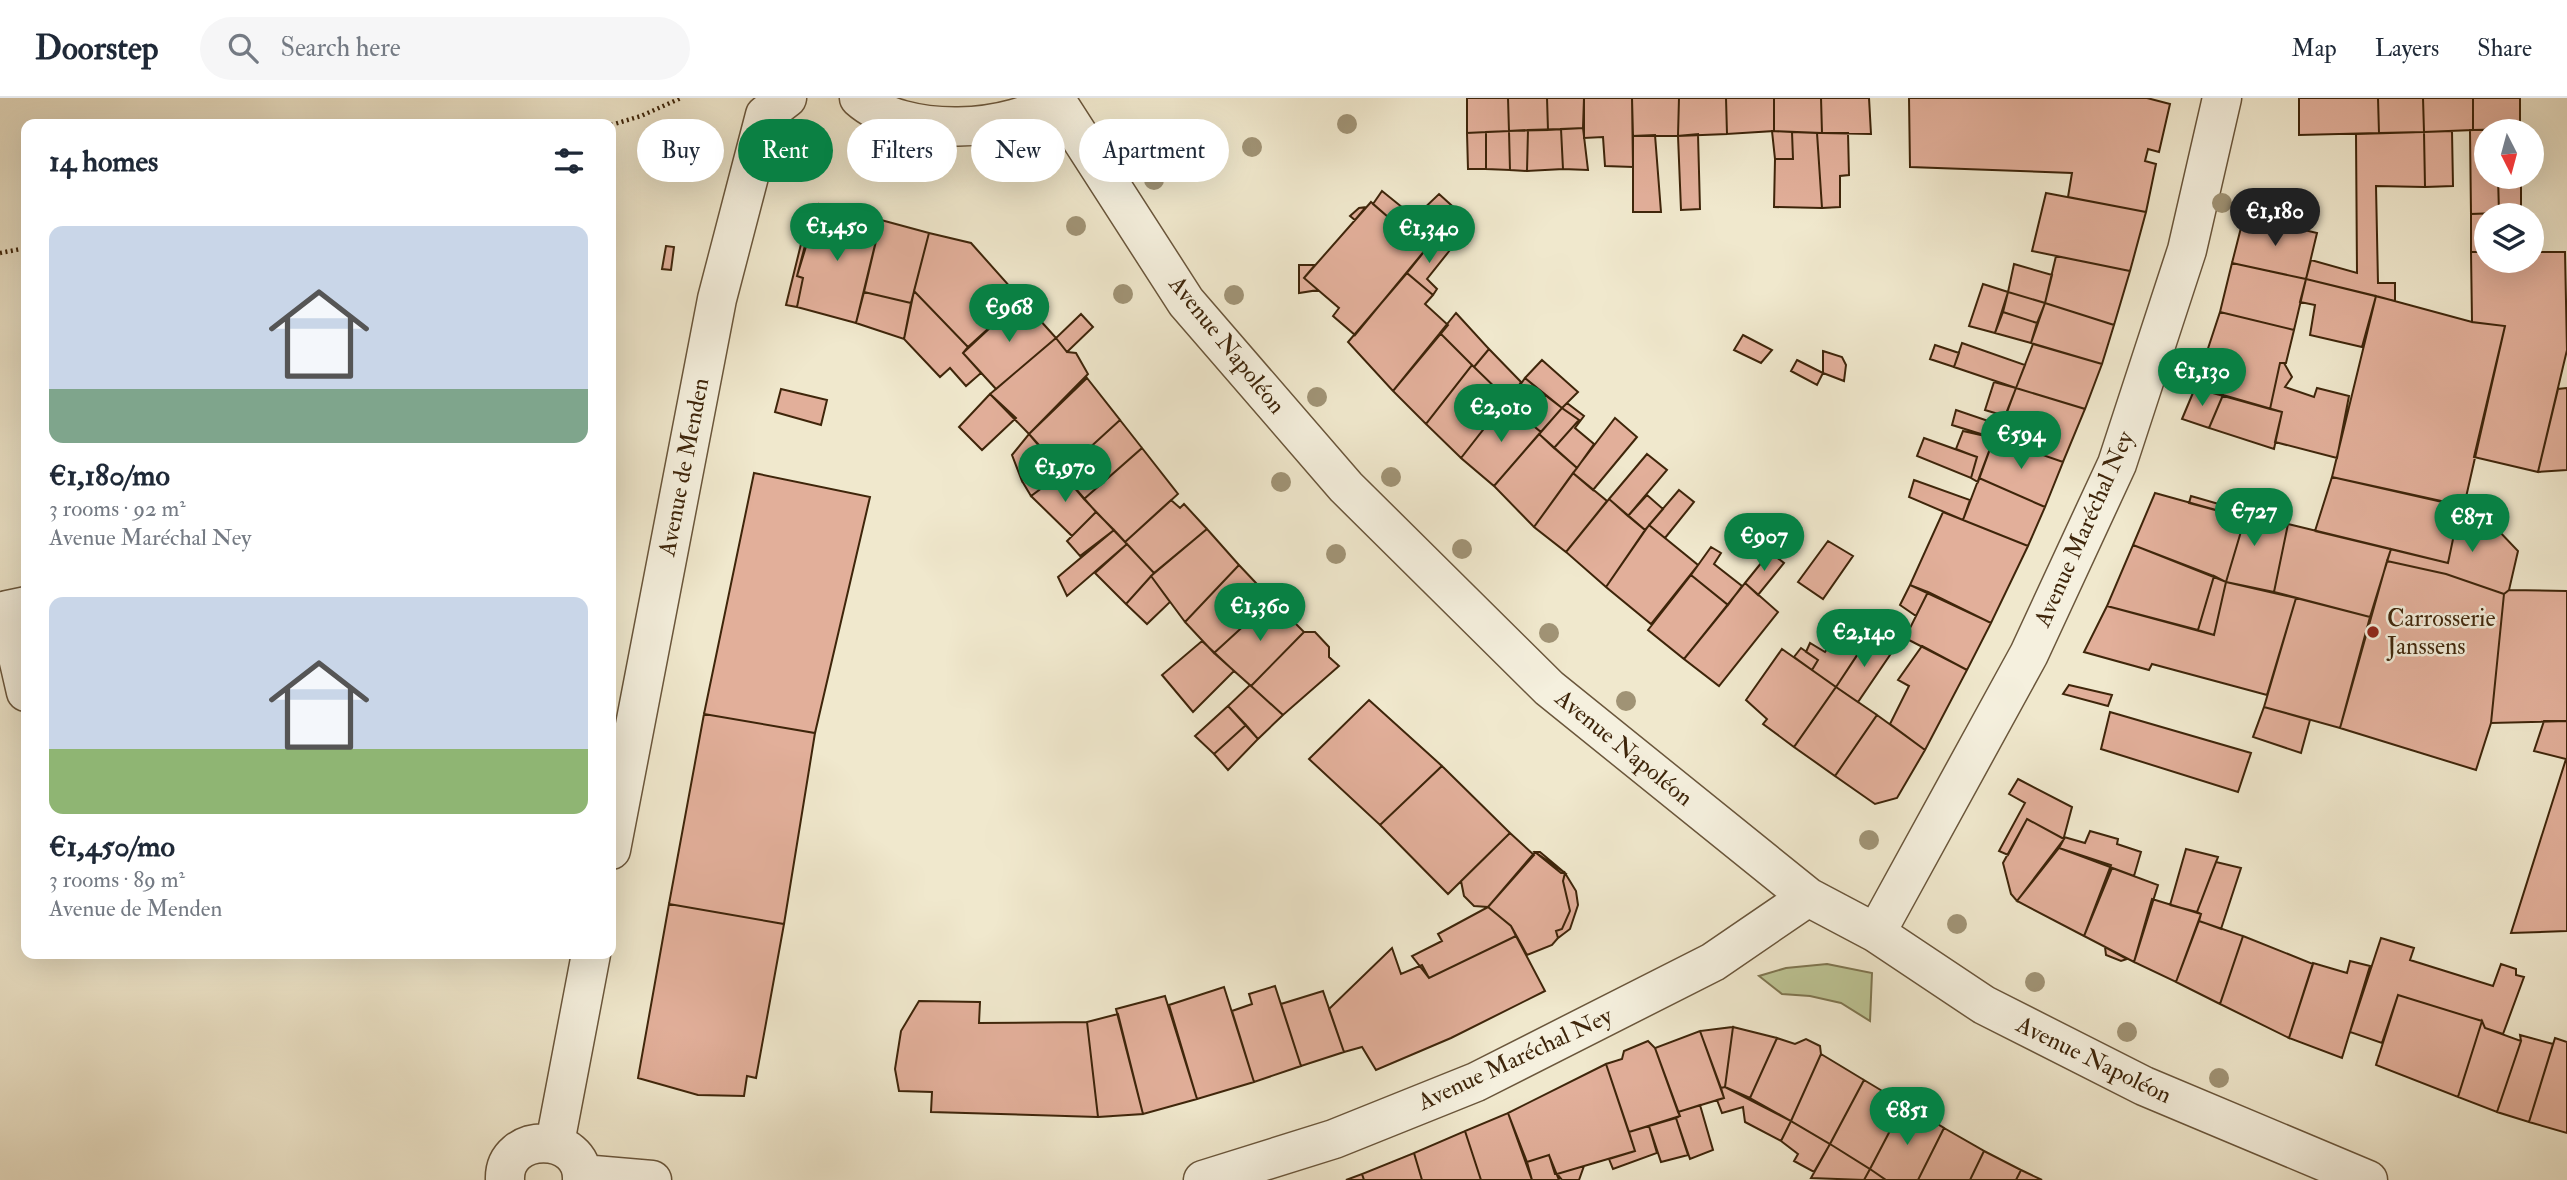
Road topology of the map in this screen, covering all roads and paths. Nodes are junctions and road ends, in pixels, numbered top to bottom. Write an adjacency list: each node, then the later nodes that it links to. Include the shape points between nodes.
1 (681, 98): 6 (path)
2 (787, 98): 11 (street, Avenue de Menden, via 765,115 717,299)
3 (859, 98): 5 (street, via 909,122 958,128 1008,122)
4 (2222, 98): 13 (street, Avenue Maréchal Ney, via 2187,250 2117,464 2029,654)
5 (1057, 99): 12 (street, Avenue Napoléon, via 1186,302 1346,488 1549,688)
6 (616, 124)
7 (21, 249): 8 (path)
8 (0, 253)
9 (21, 607): 10 (street, via 7,610)
10 (21, 670)
11 (616, 824)
12 (1808, 897): 13 (street, Avenue Napoléon); 19 (street, Avenue Maréchal Ney, via 1713,962 1476,1082 1334,1139)
13 (1877, 933): 20 (street, Avenue Napoléon, via 1984,1005 2132,1080)
14 (590, 959): 15 (street)
15 (555, 1143): 16 (street, via 572,1154); 17 (street, via 522,1147 511,1158)
16 (582, 1177): 18 (street)
17 (505, 1180)
18 (652, 1180)
19 (1203, 1180)
20 (2368, 1180)

